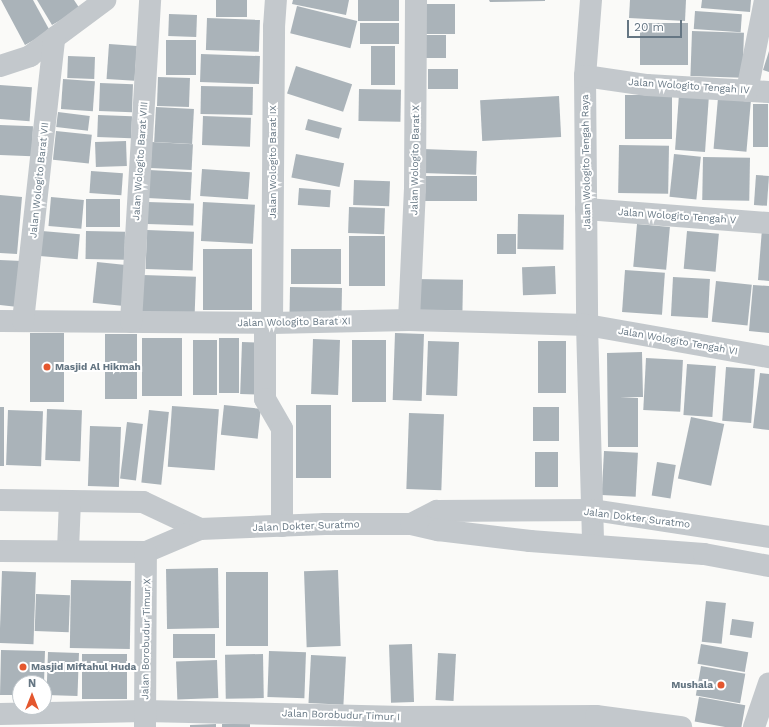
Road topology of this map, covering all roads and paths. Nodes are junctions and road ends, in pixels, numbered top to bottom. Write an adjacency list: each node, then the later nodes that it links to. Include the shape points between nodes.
1 (105, 0): 7 (street)
2 (150, 0): 17 (street, Jalan Wologito Barat VIII)
3 (276, 0): 18 (street, Jalan Wologito Barat IX)
4 (416, 0): 14 (street, Jalan Wologito Barat X, via 415,190)
5 (591, 0): 9 (street, Jalan Wologito Tengah Raya)
6 (765, 0): 10 (street)
7 (54, 38): 8 (street, via 30,56); 16 (street, Jalan Wologito Barat VII)
8 (0, 66)
9 (585, 76): 10 (street, Jalan Wologito Tengah IV, via 648,85); 12 (street, Jalan Wologito Tengah Raya)
10 (747, 91): 11 (street, Jalan Wologito Tengah IV)
11 (769, 92)
12 (586, 209): 13 (street, Jalan Wologito Tengah V); 19 (street, Jalan Wologito Tengah Raya)
13 (769, 223)
14 (409, 320): 18 (street, Jalan Wologito Barat XI); 19 (street, Jalan Wologito Barat XI)
15 (0, 321): 16 (street, Jalan Wologito Barat XI)
16 (23, 321): 17 (street, Jalan Wologito Barat XI)
17 (130, 322): 18 (street, Jalan Wologito Barat XI)
18 (269, 323): 25 (street, Jalan Wologito Barat IX, via 265,399 282,429)
19 (587, 325): 20 (street, Jalan Wologito Tengah VI); 23 (street, Jalan Wologito Tengah Raya)
20 (769, 357)
21 (0, 500): 22 (street, Jalan Dokter Suratmo)
22 (70, 501): 26 (street, Jalan Dokter Suratmo, via 143,502); 29 (street)
23 (593, 510): 24 (street, Jalan Dokter Suratmo, via 437,511); 27 (street, Jalan Dokter Suratmo); 28 (street, Jalan Wologito Tengah Raya)
24 (411, 524): 25 (street, Jalan Dokter Suratmo); 28 (street, Jalan Dokter Suratmo, via 453,532)
25 (282, 526): 26 (street, Jalan Dokter Suratmo)
26 (200, 530): 31 (street, Jalan Dokter Suratmo)
27 (769, 537)
28 (593, 545): 32 (street, Jalan Dokter Suratmo, via 704,554)
29 (68, 550): 30 (street, Jalan Dokter Suratmo); 31 (street, Jalan Dokter Suratmo)
30 (0, 551)
31 (146, 552): 35 (street, Jalan Borobudur Timur X)
32 (769, 566)
33 (769, 683): 37 (street)
34 (0, 714): 35 (street, Jalan Borobudur Timur I)
35 (145, 719): 36 (street, Jalan Borobudur Timur I, via 596,716)
36 (681, 727)
37 (754, 727)

